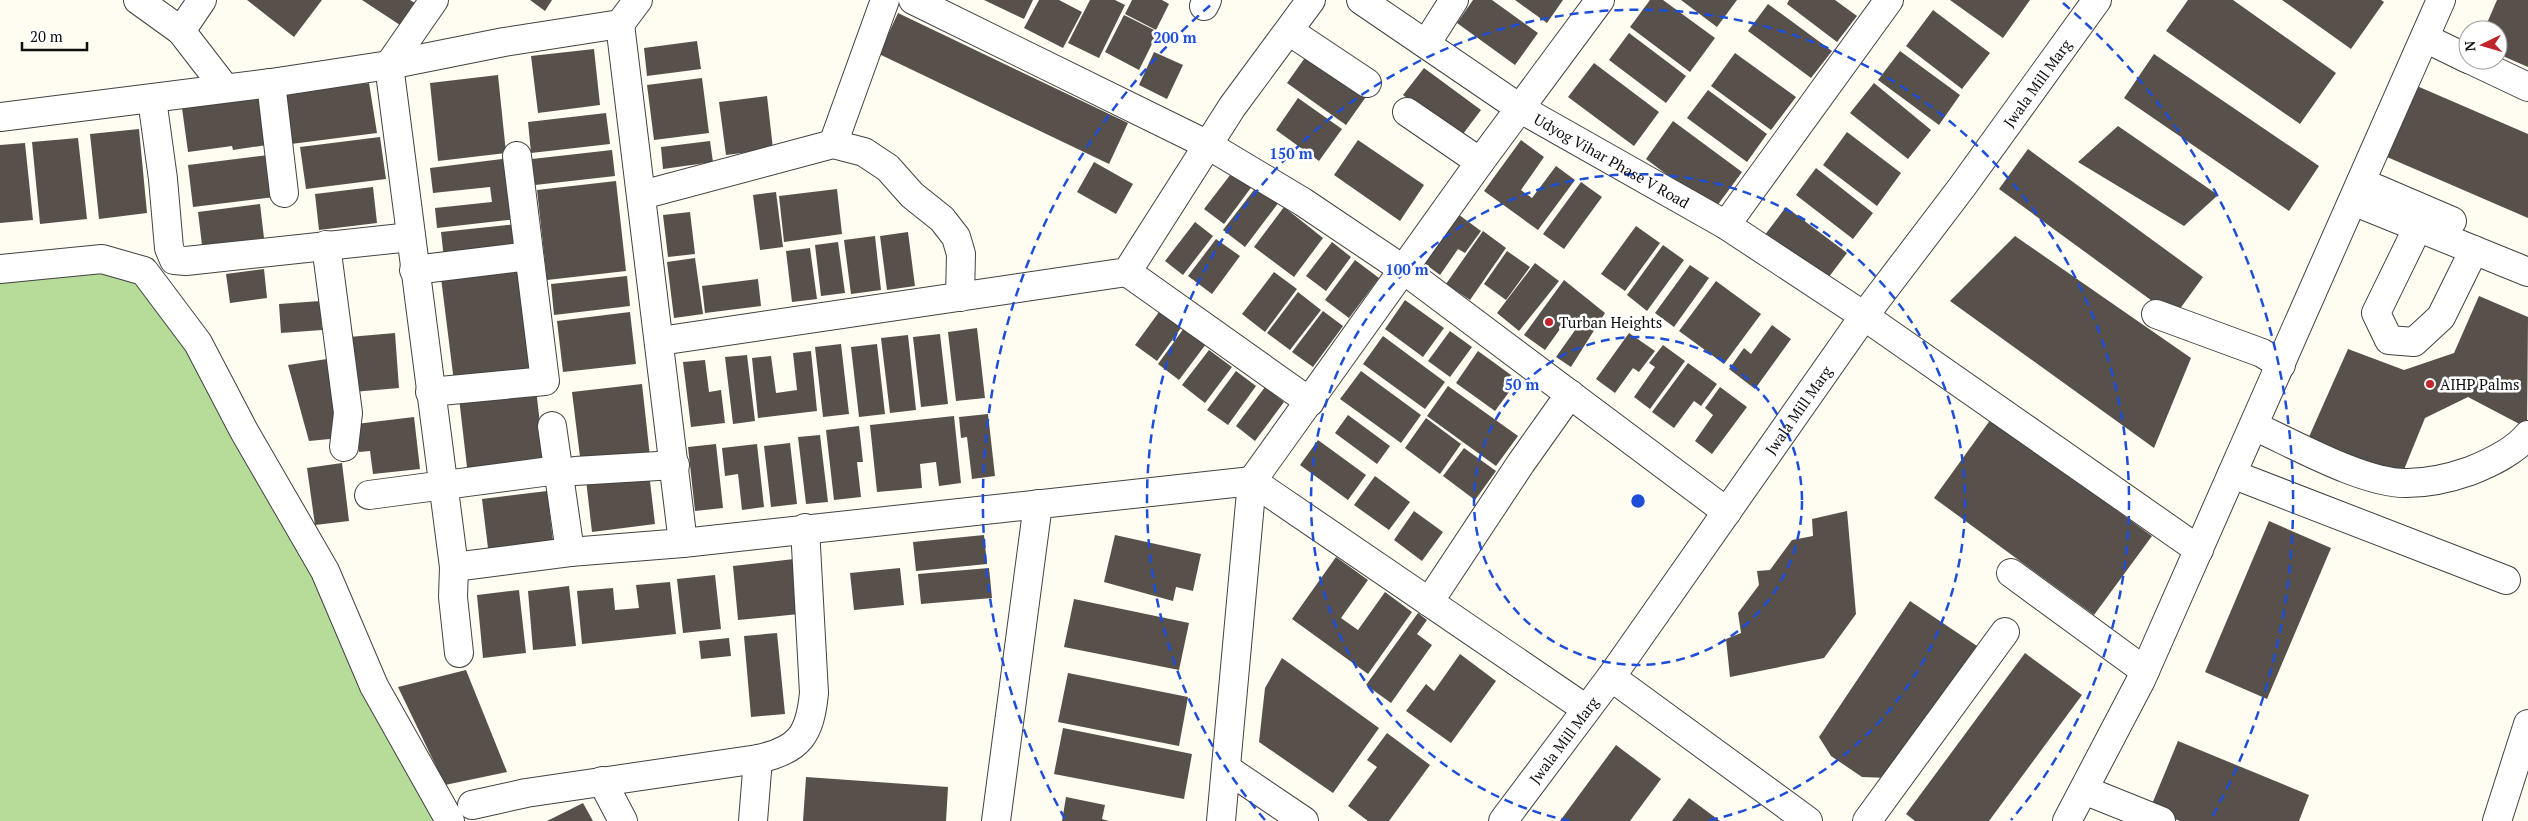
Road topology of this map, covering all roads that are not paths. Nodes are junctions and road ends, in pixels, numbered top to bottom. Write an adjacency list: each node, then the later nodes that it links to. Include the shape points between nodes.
1 (138, 0): 16 (street)
2 (202, 0): 16 (street)
3 (434, 0): 20 (street)
4 (638, 0): 14 (street)
5 (885, 0): 30 (street)
6 (914, 0): 31 (street)
7 (1311, 0): 15 (street)
8 (1361, 0): 18 (street, Udyog Vihar Phase V Road)
9 (1454, 0): 18 (street)
10 (1600, 0): 27 (street)
11 (1888, 0): 37 (street)
12 (2097, 0): 51 (street, Jwala Mill Marg)
13 (2442, 0): 17 (street)
14 (620, 24): 20 (street, via 504,42); 36 (street)
15 (1289, 31): 23 (street); 31 (street)
16 (181, 32): 25 (street)
17 (2425, 38): 19 (street); 34 (street)
18 (1426, 44): 27 (street, Udyog Vihar Phase V Road)
19 (2458, 54)
20 (389, 65): 22 (street); 39 (street)
21 (2492, 70): 24 (street)
22 (271, 83): 25 (street); 35 (street)
23 (1367, 83)
24 (2528, 87)
25 (225, 88): 26 (street)
26 (152, 99): 29 (street); 40 (street, via 169,248 174,260)
27 (1520, 109): 33 (street); 37 (street, Udyog Vihar Phase V Road)
28 (1407, 112): 33 (street)
29 (0, 117)
30 (833, 144): 36 (street); 49 (street, via 864,152 888,168 912,195 942,219 956,237 961,254)
31 (1208, 145): 46 (street, via 1303,202); 47 (street)
32 (517, 156): 43 (street)
33 (1480, 162): 46 (street)
34 (2357, 191): 38 (street); 42 (street); 53 (street)
35 (284, 193)
36 (642, 195): 52 (street)
37 (1726, 225): 51 (street, Udyog Vihar Phase V Road)
38 (2418, 227): 41 (street); 41 (street, via 2376,313 2389,340 2414,342 2441,317)
39 (411, 237): 40 (street); 45 (street)
40 (326, 245): 60 (street, via 348,413)
41 (2474, 250): 48 (street)
42 (2528, 254)
43 (529, 256): 45 (street); 54 (street, via 545,381)
44 (0, 269): 88 (street, via 102,259 144,271 198,343 244,431 325,571 374,686)
45 (414, 270): 54 (street)
46 (1404, 270): 55 (street); 56 (street)
47 (1126, 272): 49 (street); 56 (street)
48 (2528, 272)
49 (960, 297): 52 (street)
50 (2156, 314): 53 (street, via 2262,353)
51 (1864, 316): 68 (street, Jwala Mill Marg); 71 (street, Udyog Vihar Phase V Road)
52 (660, 341): 61 (street)
53 (2280, 364): 58 (street)
54 (430, 392): 65 (street)
55 (1570, 394): 68 (street); 76 (street)
56 (1310, 402): 64 (street)
57 (552, 426): 62 (street)
58 (2254, 426): 59 (street, via 2365,476 2406,484 2447,479 2486,465 2522,443); 63 (street)
59 (2528, 435)
60 (344, 447)
61 (675, 464): 62 (street); 70 (street)
62 (567, 470): 65 (street); 72 (street)
63 (2232, 474): 71 (street); 75 (street)
64 (1252, 481): 67 (street); 76 (street); 84 (street)
65 (443, 487): 66 (street); 73 (street)
66 (369, 495)
67 (1038, 504): 69 (street); 91 (street)
68 (1727, 512): 80 (street, Jwala Mill Marg)
69 (805, 528): 70 (street); 83 (street, via 814,693 811,718 801,740 779,755)
70 (683, 543): 72 (street)
71 (2199, 550): 79 (street)
72 (570, 552): 73 (street)
73 (454, 566): 78 (street, via 453,596)
74 (2011, 572): 79 (street)
75 (2506, 580)
76 (1429, 602): 81 (street)
77 (2005, 632): 96 (street)
78 (459, 653)
79 (2145, 671): 86 (street)
80 (1611, 677): 81 (street, Jwala Mill Marg); 95 (street)
81 (1586, 709): 94 (street, Jwala Mill Marg)
82 (2528, 724): 99 (street)
83 (758, 759): 85 (street); 90 (street)
84 (1227, 769): 92 (street); 93 (street)
85 (602, 781): 87 (street, via 526,792); 89 (street)
86 (2084, 790): 97 (street); 98 (street)
87 (472, 805)
88 (450, 821)
89 (623, 821)
90 (753, 821)
91 (996, 821)
92 (1221, 821)
93 (1304, 821)
94 (1503, 821)
95 (1808, 821)
96 (1867, 821)
97 (2067, 821)
98 (2161, 821)
99 (2497, 821)

